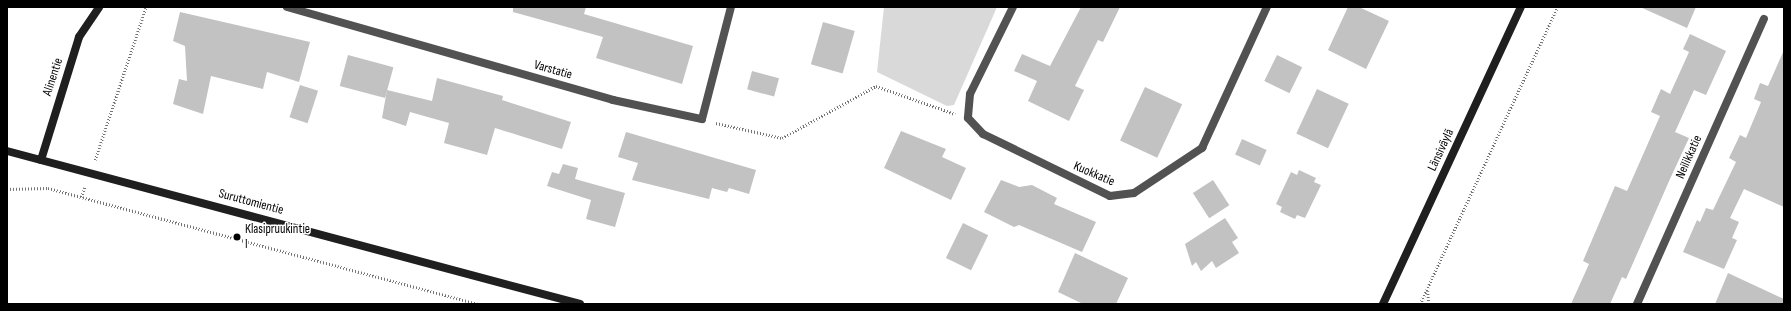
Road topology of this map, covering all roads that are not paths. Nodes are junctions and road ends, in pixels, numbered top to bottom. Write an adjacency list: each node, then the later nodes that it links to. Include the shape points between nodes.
1 (99, 7): 9 (street, Alinentie, via 79,37)
2 (287, 7): 3 (street, Varstatie, via 613,100 702,119)
3 (732, 7)
4 (1013, 7): 5 (street, Kuokkatie, via 970,94 968,118 983,134 1110,196 1134,193 1202,148)
5 (1267, 7)
6 (1521, 7): 11 (street, Länsiväylä)
7 (1764, 19): 12 (street, Neilikkatie)
8 (7, 151): 9 (street, Suruttomientie)
9 (40, 160): 10 (street, Suruttomientie, via 91,171)
10 (580, 304)
11 (1383, 304)
12 (1636, 304)

